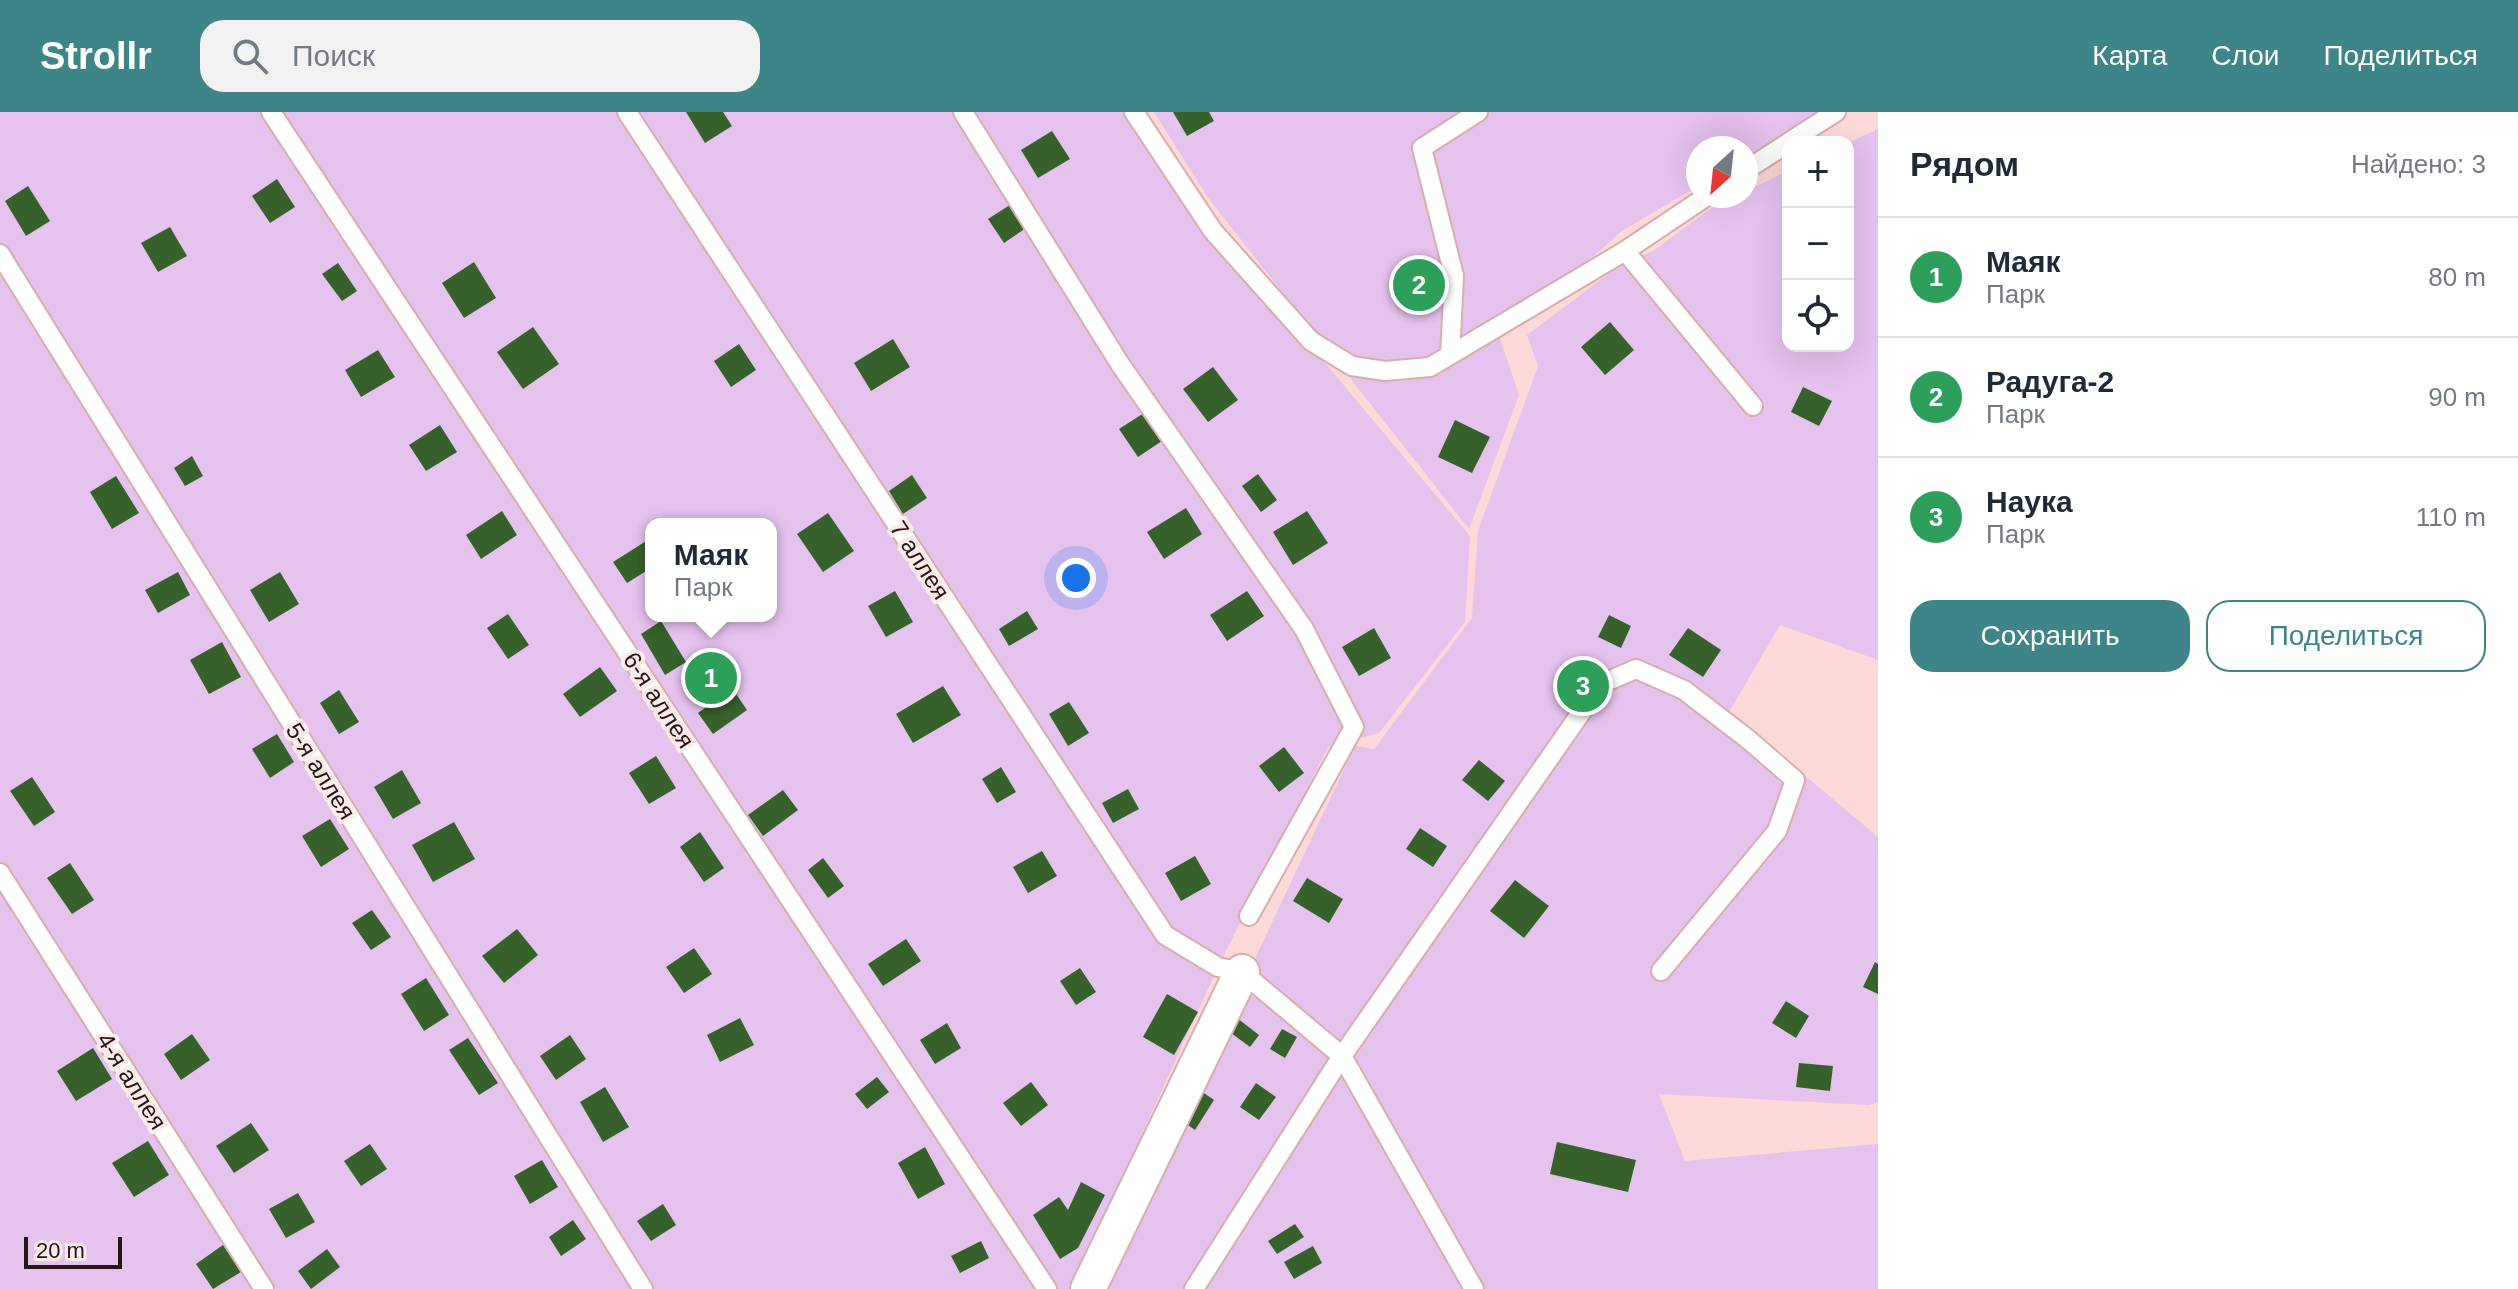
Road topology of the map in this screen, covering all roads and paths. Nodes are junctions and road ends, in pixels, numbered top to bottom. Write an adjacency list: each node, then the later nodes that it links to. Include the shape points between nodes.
1 (271, 112): 22 (lane, 6-я аллея)
2 (627, 112): 18 (lane, 7 аллея, via 1165,935 1218,967)
3 (963, 112): 16 (lane, via 1120,364 1304,629 1354,727)
4 (1134, 112): 13 (lane, via 1213,231 1311,341 1352,366 1385,371 1430,367)
5 (1478, 112): 13 (lane, via 1422,148 1454,276)
6 (1836, 112): 7 (lane)
7 (1798, 136)
8 (1782, 147): 9 (lane)
9 (1758, 162)
10 (1689, 208): 11 (lane)
11 (1625, 251): 13 (lane); 14 (lane)
12 (0, 254): 21 (lane, 5-я аллея)
13 (1450, 355)
14 (1753, 406)
15 (0, 873): 20 (lane, 4-я аллея)
16 (1249, 916)
17 (1661, 971): 19 (lane, via 1777,831 1795,780 1684,690 1636,669 1601,684)
18 (1242, 972): 19 (lane); 23 (street)
19 (1342, 1056): 24 (lane); 25 (lane)
20 (264, 1289)
21 (643, 1289)
22 (1047, 1289)
23 (1088, 1289)
24 (1194, 1289)
25 (1474, 1289)

